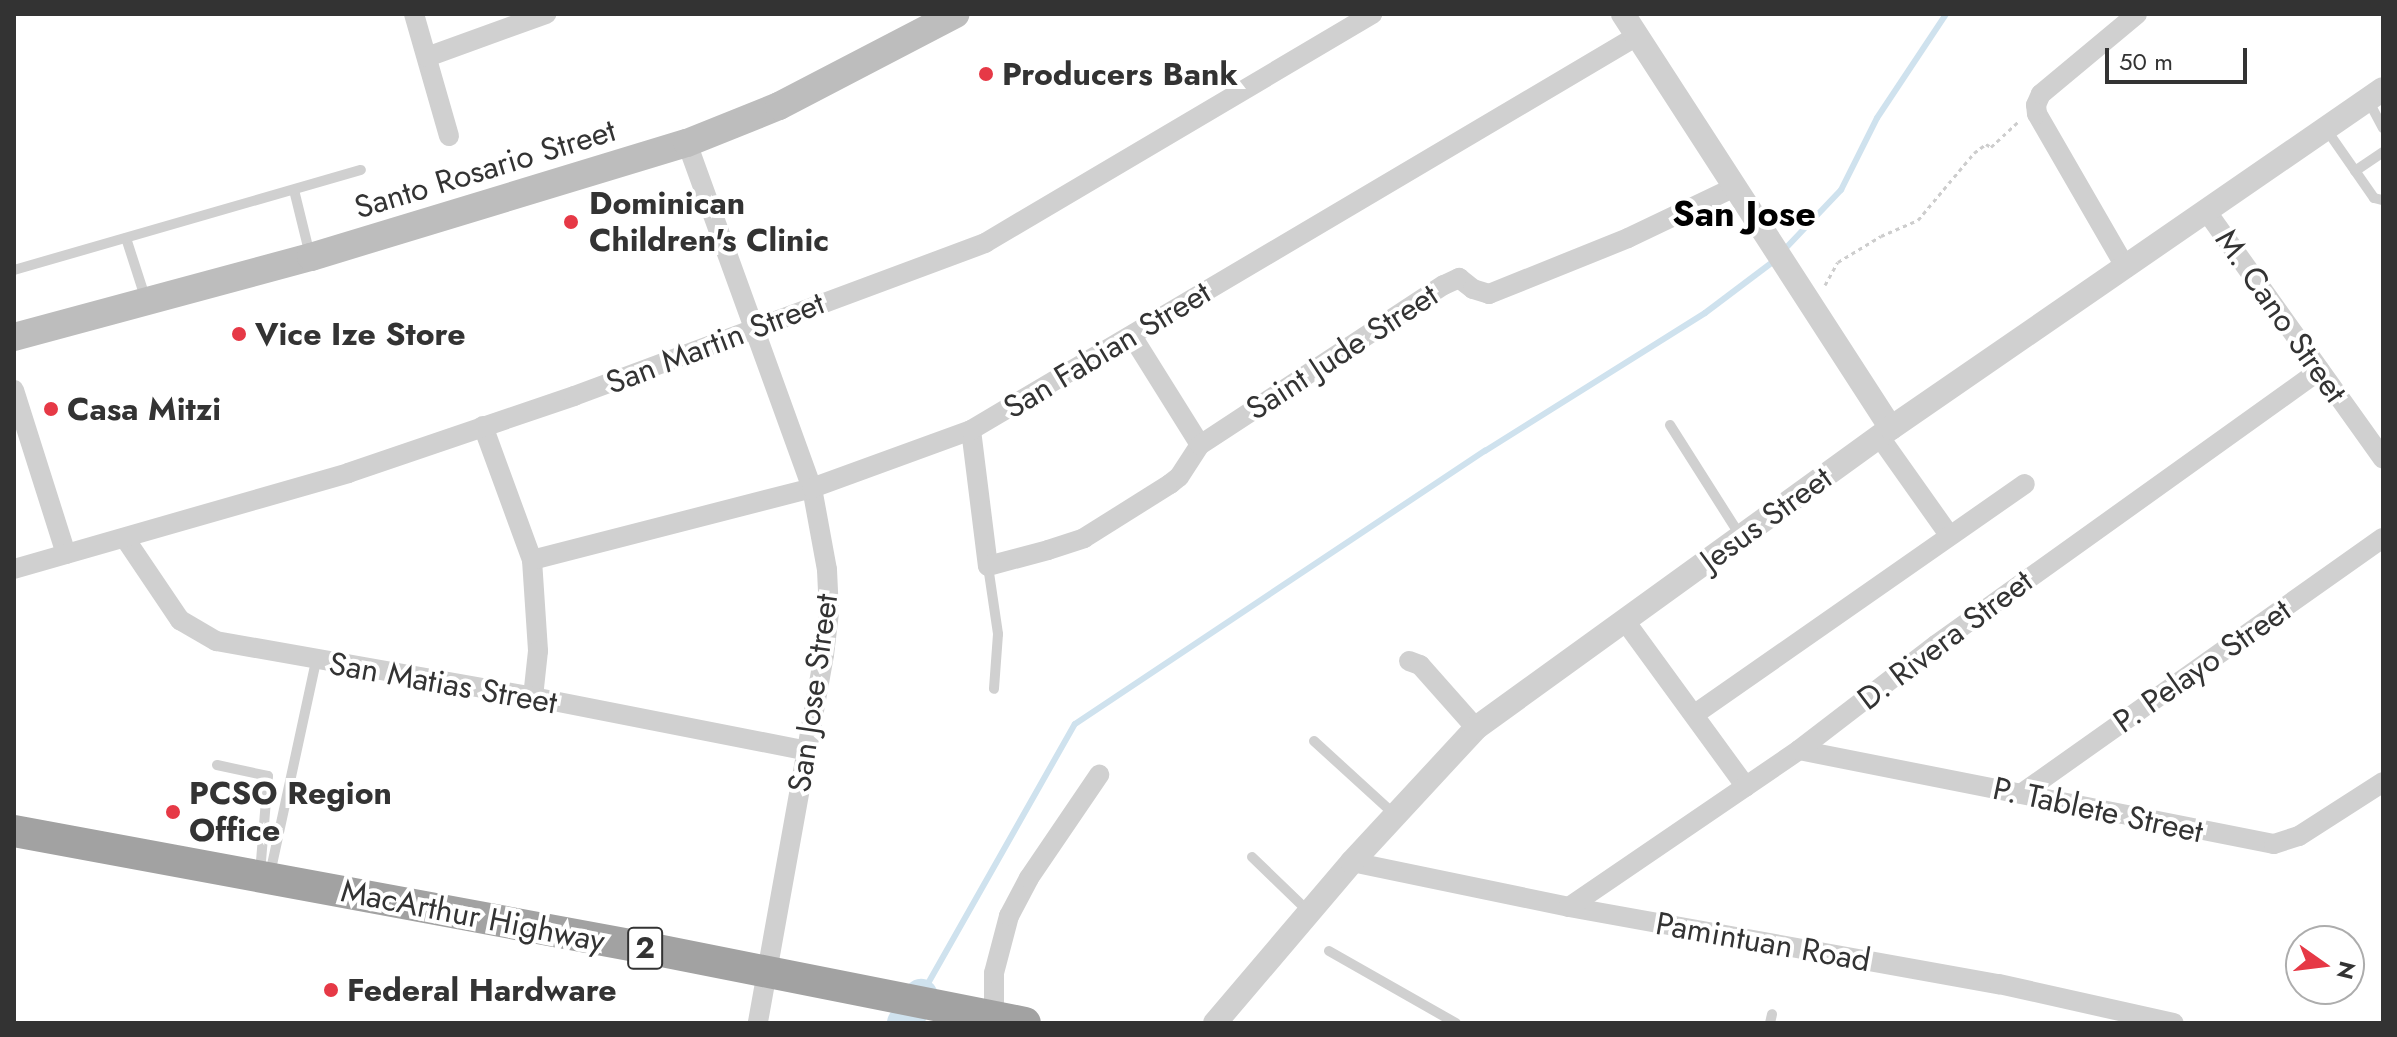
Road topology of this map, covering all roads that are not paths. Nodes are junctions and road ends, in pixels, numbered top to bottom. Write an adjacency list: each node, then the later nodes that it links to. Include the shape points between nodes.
1 (414, 14): 8 (street)
2 (546, 14): 8 (street)
3 (956, 14): 13 (main road, Santo Rosario Street, via 779,106)
4 (1372, 14): 26 (street, San Martin Street, via 985,243)
5 (1623, 14): 7 (street)
6 (2137, 14): 23 (street, via 2041,94 2036,105)
7 (1637, 36): 17 (street); 27 (street, San Fabian Street)
8 (427, 57): 12 (street)
9 (2375, 95): 10 (lane); 11 (street, Jesus Street)
10 (2383, 128)
11 (2326, 129): 16 (lane); 20 (street, Jesus Street)
12 (449, 136)
13 (687, 143): 22 (main road, Santo Rosario Street); 26 (street, San Jose Street)
14 (2383, 152): 16 (lane)
15 (361, 170): 18 (lane)
16 (2355, 171): 19 (lane, via 2374,198)
17 (1735, 187): 34 (street, via 1808,298); 35 (street, Saint Jude Street, via 1628,238 1489,294 1459,278 1444,285)
18 (294, 190): 21 (lane); 22 (lane)
19 (2383, 200)
20 (2207, 212): 23 (street, Jesus Street); 29 (street, M. Cano Street)
21 (126, 238): 24 (lane); 25 (lane)
22 (311, 257): 25 (main road, Santo Rosario Street)
23 (2126, 268): 34 (street, Jesus Street)
24 (14, 270)
25 (147, 301): 28 (main road, Santo Rosario Street)
26 (755, 327): 32 (street, San Martin Street); 38 (street, San Jose Street)
27 (1132, 336): 33 (street, San Fabian Street); 35 (street)
28 (14, 337)
29 (2320, 370): 36 (street, M. Cano Street); 55 (street, D. Rivera Street, via 1936,645)
30 (14, 390): 43 (street)
31 (1670, 425): 40 (lane)
32 (483, 426): 42 (street, San Martin Street); 44 (street)
33 (971, 430): 38 (street, San Fabian Street); 45 (street)
34 (1885, 432): 39 (street); 40 (street, Jesus Street)
35 (1200, 445): 45 (street, via 1179,477 1084,538)
36 (2383, 459)
37 (2025, 484): 39 (street)
38 (812, 488): 44 (street, San Fabian Street); 56 (street, San Jose Street, via 829,612)
39 (1949, 535): 52 (street)
40 (1741, 537): 47 (street, Jesus Street)
41 (2383, 538): 61 (street, P. Pelayo Street)
42 (126, 540): 43 (street, San Martin Street); 48 (street, San Matias Street, via 180,620 216,641)
43 (66, 554): 46 (street, San Martin Street)
44 (532, 560): 51 (street, via 538,651)
45 (988, 566): 50 (lane, via 998,634)
46 (14, 569)
47 (1625, 621): 52 (street); 53 (street, Jesus Street)
48 (316, 661): 51 (street, San Matias Street); 66 (lane)
49 (1409, 661): 53 (street, via 1420,665)
50 (994, 689)
51 (533, 697): 56 (street, San Matias Street)
52 (1695, 714): 60 (street)
53 (1476, 728): 62 (street, Jesus Street)
54 (1314, 741): 62 (lane)
55 (1799, 750): 60 (street, D. Rivera Street); 61 (street, P. Tablete Street)
56 (807, 751): 70 (street, San Jose Street)
57 (217, 765): 66 (lane, via 268,776)
58 (1099, 775): 71 (street, via 1009,916 994,973)
59 (2383, 782): 61 (street, P. Tablete Street, via 2299,836 2274,844)
60 (1746, 787): 67 (street, D. Rivera Street)
61 (2021, 794)
62 (1395, 815): 65 (street, Jesus Street)
63 (14, 831): 66 (highway, MacArthur Highway / 2)
64 (1252, 857): 68 (lane)
65 (1352, 862): 67 (street, Pamintuan Road); 68 (street, Jesus Street)
66 (265, 876): 70 (highway, MacArthur Highway / 2)
67 (1569, 907): 75 (street, Pamintuan Road, via 1999,984)
68 (1309, 912): 73 (street, Jesus Street)
69 (1329, 951): 74 (lane)
70 (769, 973): 71 (highway, MacArthur Highway / 2); 72 (street, San Jose Street)
71 (1000, 1018)
72 (758, 1023)
73 (1215, 1023)
74 (1456, 1023)
75 (2174, 1023)

